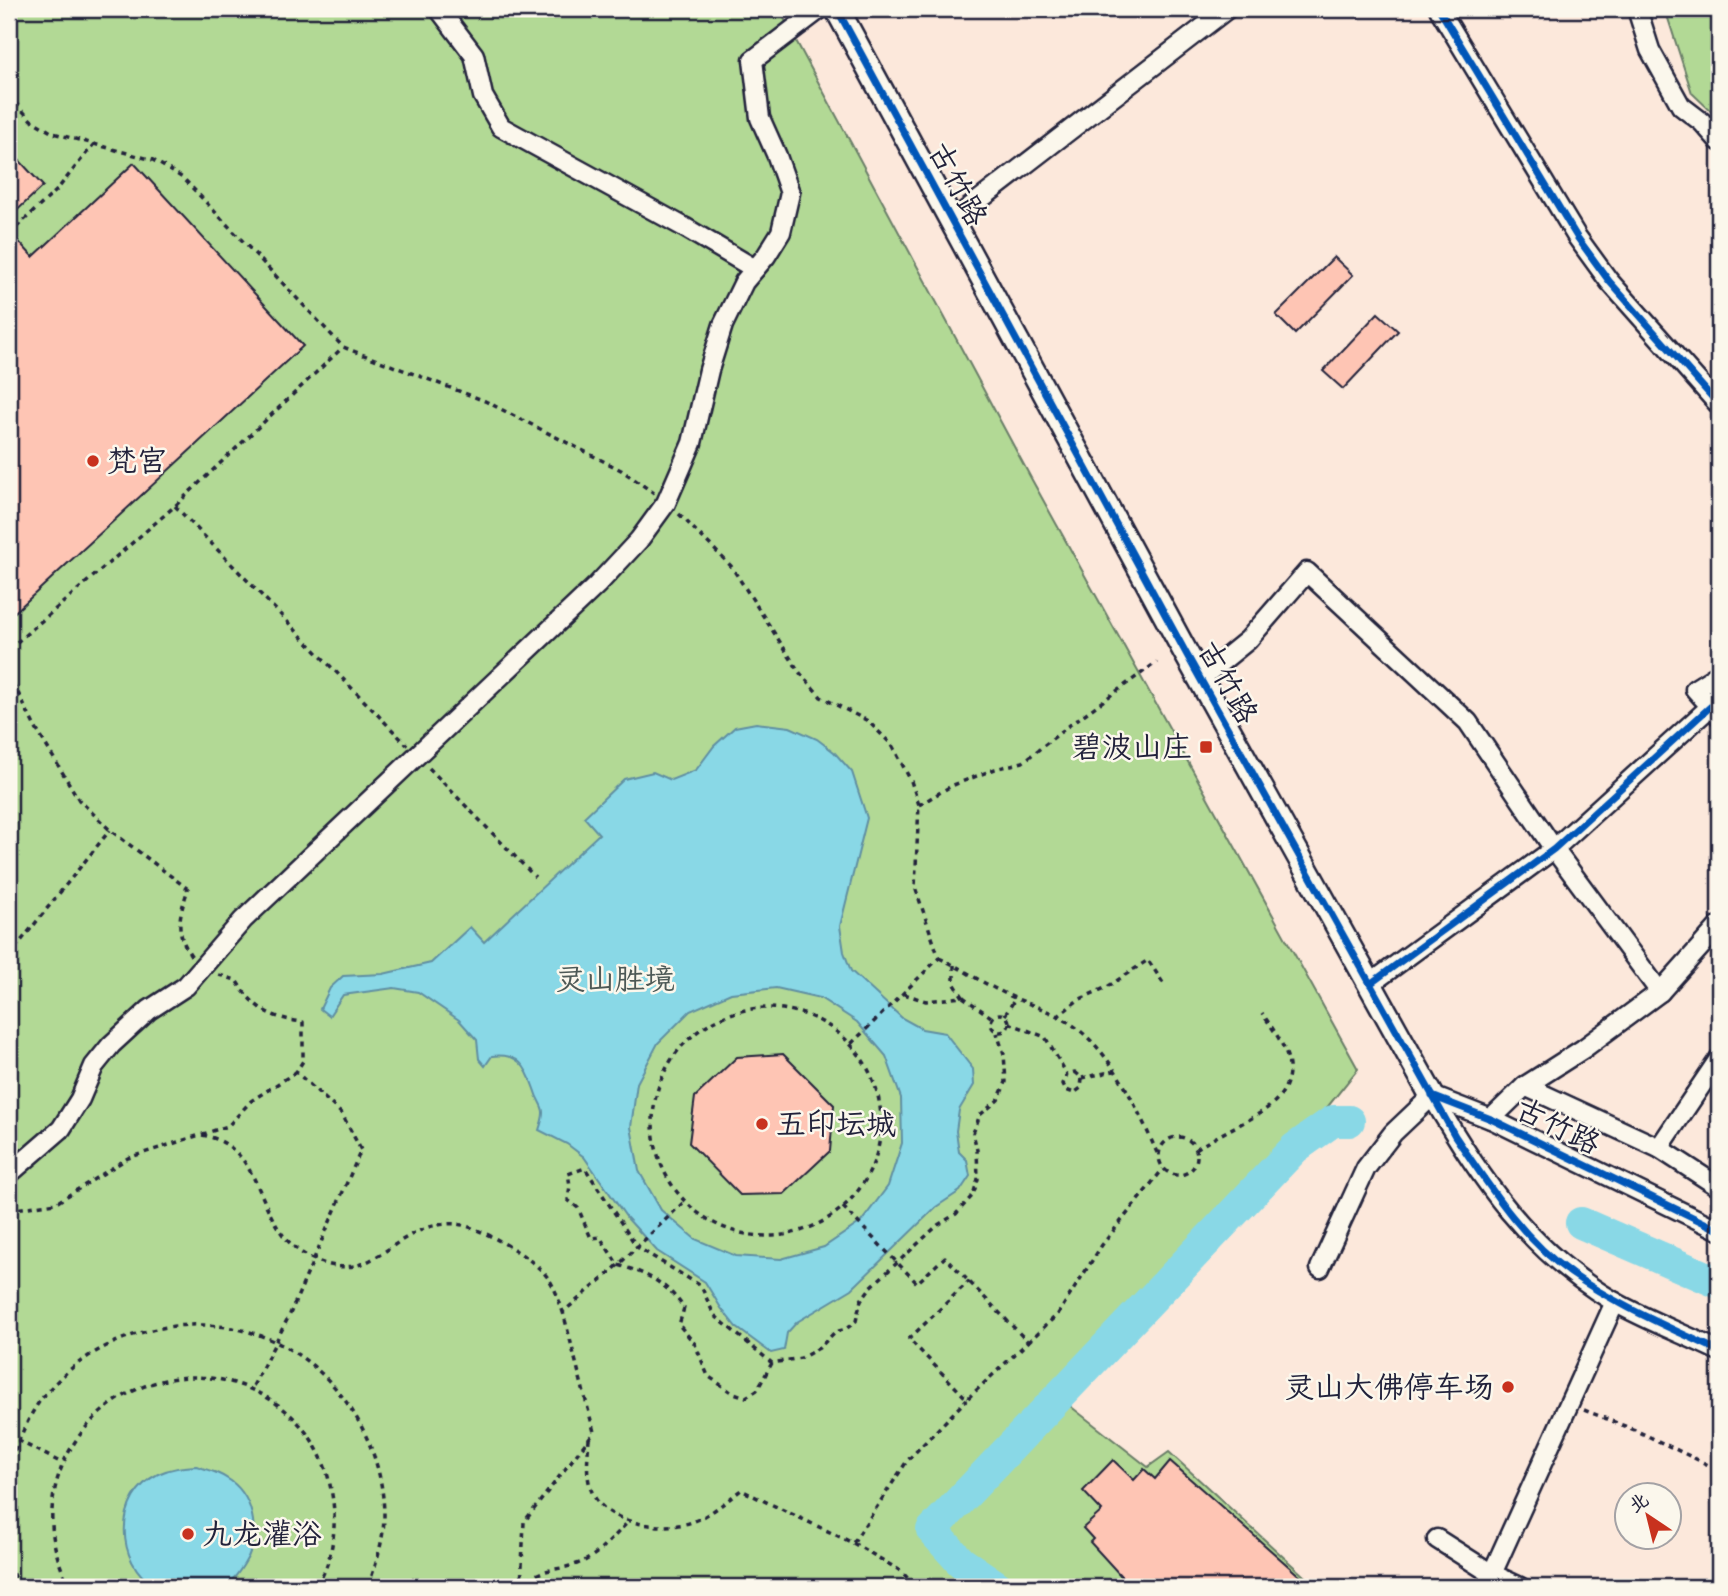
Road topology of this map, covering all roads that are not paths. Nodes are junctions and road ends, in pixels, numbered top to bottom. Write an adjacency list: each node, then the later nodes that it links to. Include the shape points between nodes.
1 (439, 9): 9 (street, via 474,55 483,96 500,127)
2 (820, 9): 9 (street, via 753,60 760,118 790,193 781,232)
3 (837, 9): 8 (main road, 古竹路)
4 (1227, 9): 8 (street)
5 (1439, 9): 10 (street, via 1577,237 1609,281)
6 (1637, 9): 7 (street, via 1650,50 1681,106)
7 (1719, 141)
8 (952, 221): 12 (main road, 古竹路)
9 (755, 269): 23 (street, via 723,325 692,443 666,503 639,540 243,920 186,986 149,1010 111,1045 94,1066 61,1129)
10 (1719, 405)
11 (1719, 674): 13 (street, via 1695,689)
12 (1200, 679): 14 (street, via 1248,640 1307,572 1468,722); 16 (main road, 古竹路)
13 (1715, 711): 14 (street)
14 (1554, 849): 16 (street); 17 (street)
15 (1719, 926): 17 (street)
16 (1370, 984): 20 (main road, 古竹路)
17 (1660, 992): 19 (street)
18 (1719, 1059): 22 (street)
19 (1525, 1086): 21 (street); 22 (street)
20 (1432, 1096): 21 (street, 古竹路); 26 (street, via 1393,1133 1366,1168); 27 (street, via 1496,1198 1531,1238 1570,1273)
21 (1491, 1119): 25 (street, 古竹路)
22 (1658, 1148): 24 (street)
23 (9, 1174)
24 (1719, 1186)
25 (1719, 1230)
26 (1320, 1268)
27 (1615, 1302): 28 (street); 30 (street)
28 (1719, 1351)
29 (1437, 1539): 30 (street)
30 (1489, 1580): 31 (street)
31 (1520, 1587)

